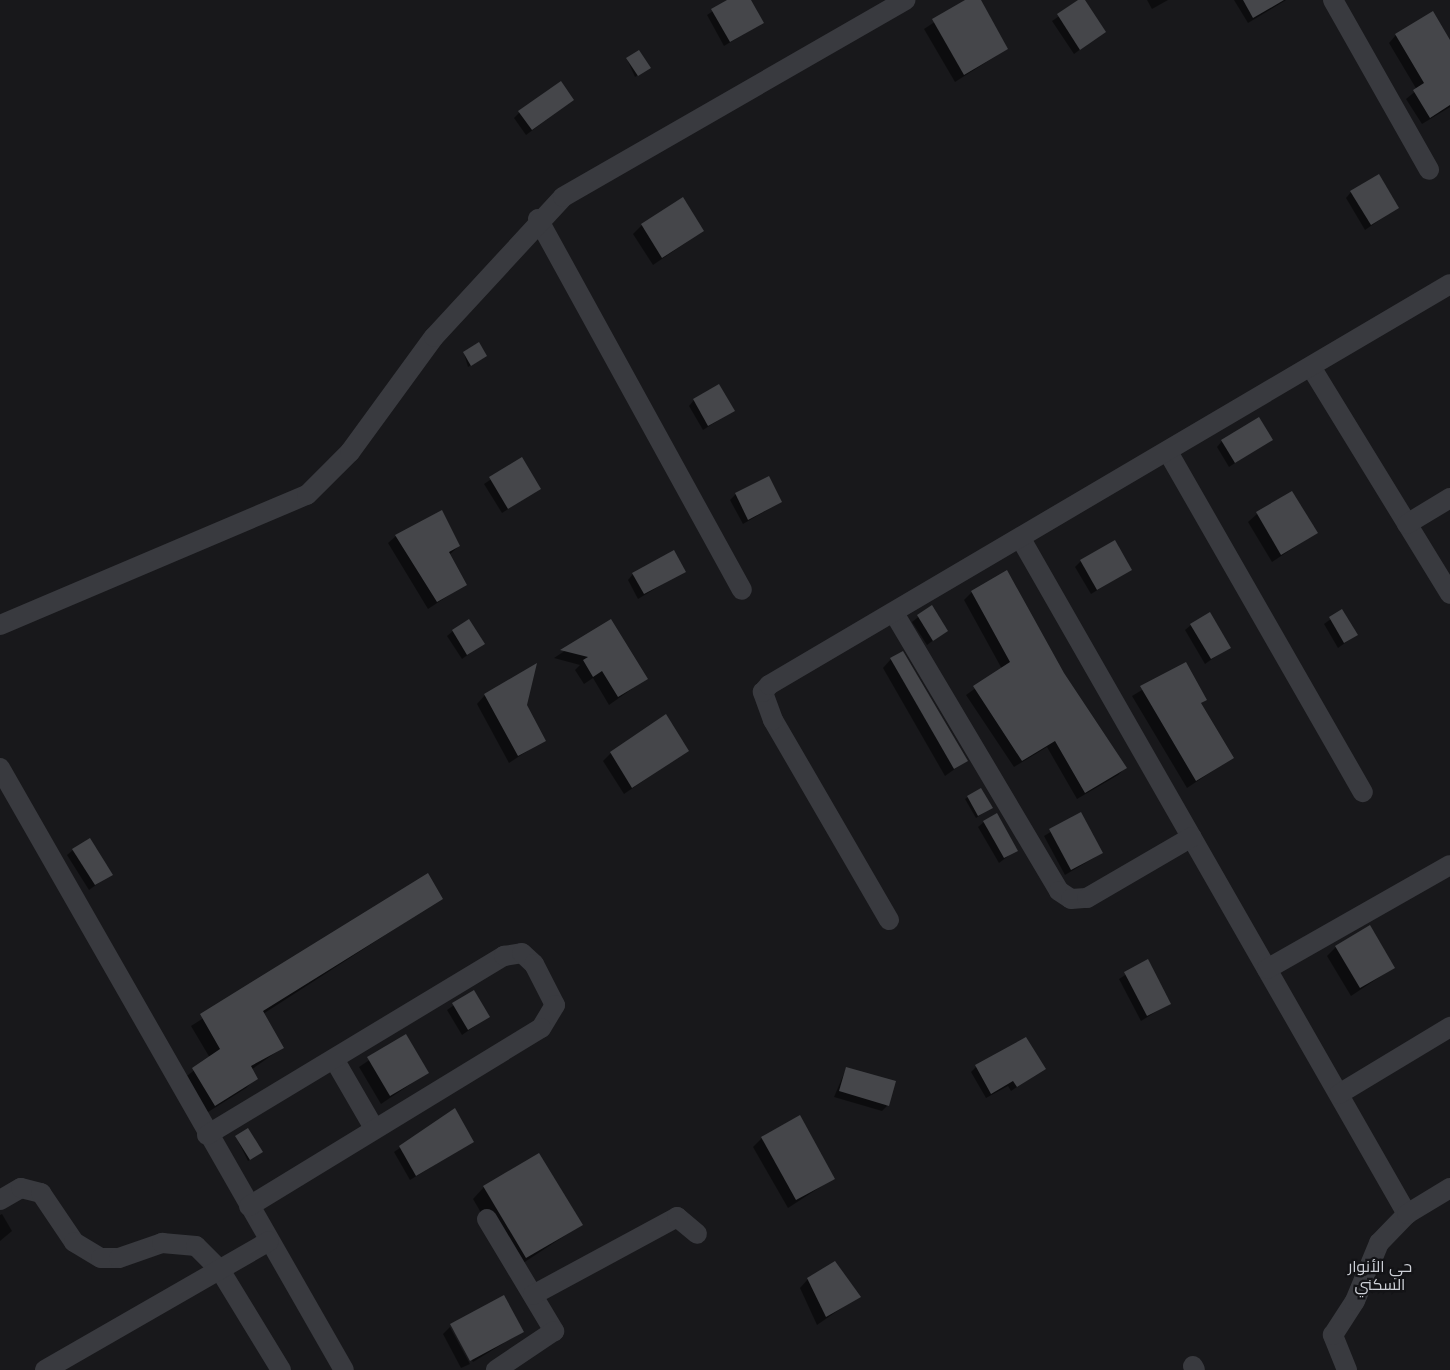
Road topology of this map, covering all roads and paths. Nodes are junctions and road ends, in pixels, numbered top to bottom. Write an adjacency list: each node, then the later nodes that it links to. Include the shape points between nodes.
1 (905, 0): 4 (street, via 563,196)
2 (1333, 0): 3 (street)
3 (1429, 170)
4 (538, 219): 11 (street); 14 (street, via 434,337 343,461 307,495)
5 (1450, 284): 6 (street)
6 (1311, 367): 7 (street); 9 (street)
7 (1168, 452): 10 (street); 16 (street)
8 (1450, 498): 9 (street)
9 (1407, 524): 12 (street)
10 (1021, 540): 13 (street); 17 (street)
11 (742, 590)
12 (1450, 594)
13 (894, 613): 17 (street, via 1059,891 1071,899 1087,898); 19 (street, via 763,692 773,720)
14 (0, 626)
15 (0, 768): 25 (street)
16 (1364, 792)
17 (1192, 837): 20 (street)
18 (1450, 865): 20 (street)
19 (889, 920)
20 (1267, 969): 23 (street)
21 (1450, 1027): 23 (street)
22 (334, 1059): 24 (street); 24 (street, via 504,956 522,954 534,964 555,1005 552,1017); 25 (street)
23 (1339, 1094): 29 (street)
24 (375, 1128): 28 (street)
25 (207, 1135): 28 (street)
26 (1450, 1188): 29 (street)
27 (0, 1200): 33 (street, via 21,1188 41,1193 74,1242 101,1258 181,1241 207,1254)
28 (249, 1206): 32 (street)
29 (1407, 1214): 39 (street, via 1379,1242 1358,1296 1333,1335)
30 (487, 1219): 34 (street)
31 (697, 1234): 34 (street, via 677,1217)
32 (269, 1241): 33 (street); 37 (street)
33 (220, 1270): 35 (street); 36 (street)
34 (533, 1294): 38 (street, via 553,1336)
35 (45, 1370)
36 (281, 1370)
37 (344, 1370)
38 (496, 1370)
39 (1347, 1370)

